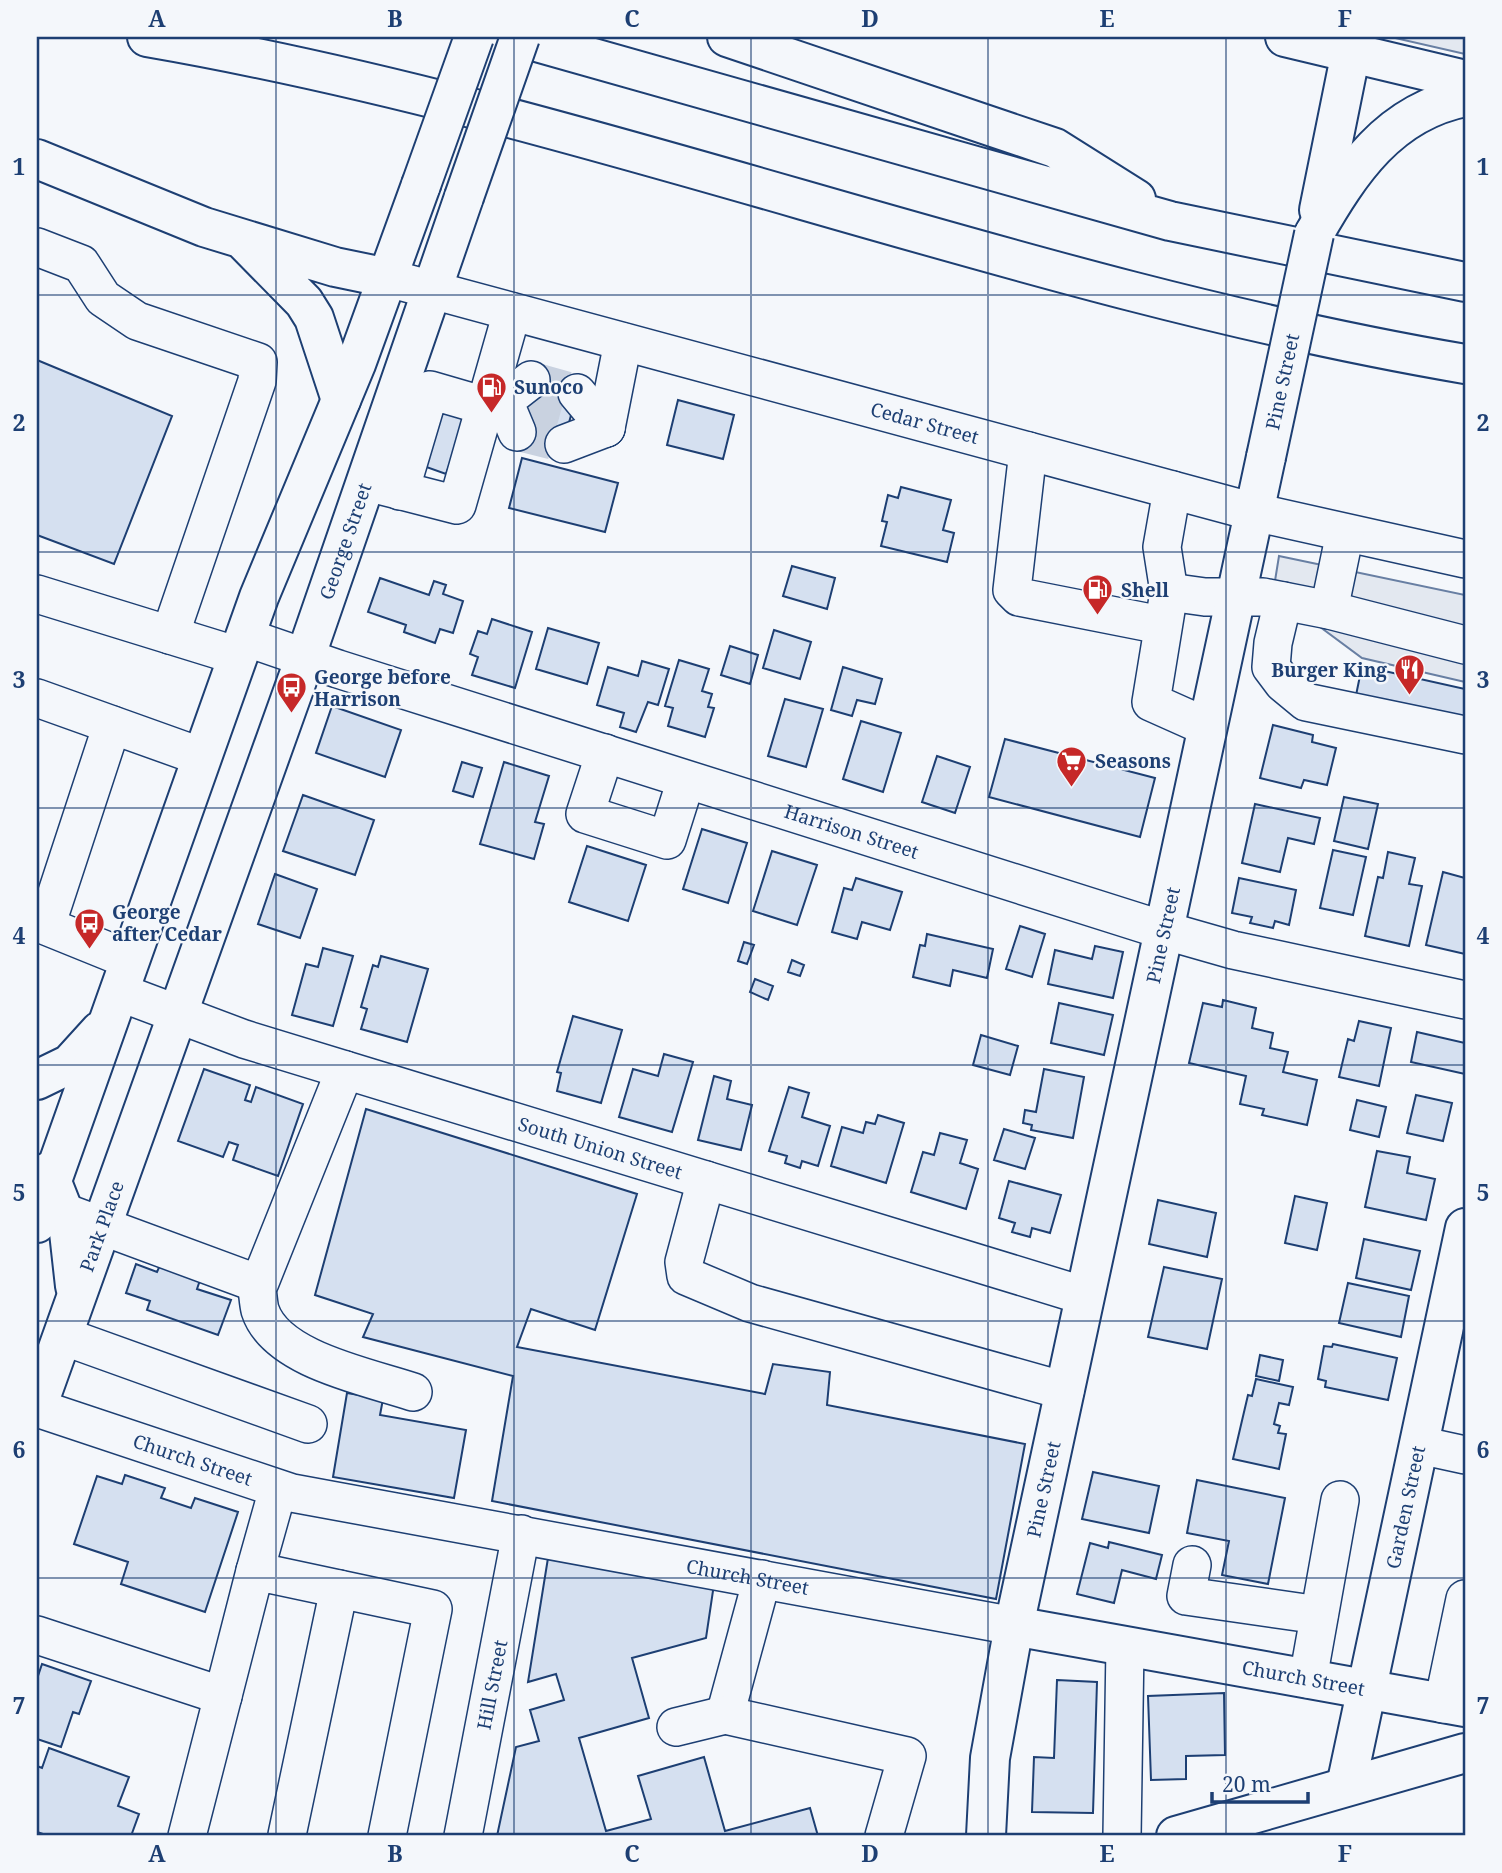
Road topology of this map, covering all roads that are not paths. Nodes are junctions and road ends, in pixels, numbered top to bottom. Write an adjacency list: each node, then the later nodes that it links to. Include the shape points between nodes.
1 (147, 37): 19 (main road, via 416,92 1140,295 1306,334)
2 (474, 37): 14 (main road, bridge)
3 (520, 37): 10 (main road); 16 (main road, George Street, bridge)
4 (727, 37): 10 (main road, via 1055,148)
5 (1285, 37): 6 (main road)
6 (1352, 45): 7 (main road); 11 (main road, Pine Street)
7 (1465, 80)
8 (1465, 97): 11 (main road, via 1419,111 1380,139 1347,180)
9 (37, 159): 12 (main road, via 179,219)
10 (1170, 221): 15 (main road)
11 (1314, 234): 26 (main road, Pine Street, bridge)
12 (244, 240): 14 (main road); 20 (main road, via 314,318)
13 (37, 247): 34 (street, via 81,264 103,298 137,321 258,362 257,381)
14 (388, 278): 16 (street, Cedar Street); 20 (main road)
15 (1465, 282)
16 (432, 291): 17 (street, Cedar Street); 24 (main road, George Street)
17 (512, 312): 18 (street, Cedar Street); 21 (street)
18 (623, 342): 22 (street, via 606,428); 23 (street, Cedar Street)
19 (1465, 364)
20 (341, 400): 36 (main road)
21 (508, 404): 24 (street, via 430,390); 24 (street, via 457,505)
22 (571, 419)
23 (1028, 451): 25 (street, Cedar Street); 32 (street, via 1012,590 1019,597)
24 (383, 486): 37 (main road, George Street)
25 (1172, 490): 26 (street, Cedar Street); 32 (street, via 1162,547)
26 (1254, 512): 27 (street, Cedar Street); 30 (main road, Pine Street)
27 (1345, 533): 28 (street, Cedar Street); 33 (street)
28 (1465, 559)
29 (37, 594): 34 (street, Harrison Street)
30 (1234, 595): 31 (street); 32 (street); 40 (main road, Pine Street)
31 (1283, 601): 33 (street); 41 (street, via 1271,667 1306,702)
32 (1165, 608): 40 (street, via 1151,702)
33 (1329, 610): 35 (street)
34 (170, 635): 36 (street, Harrison Street)
35 (1465, 645)
36 (242, 647): 37 (street, Harrison Street); 43 (main road)
37 (305, 658): 42 (street, Harrison Street); 48 (main road, George Street)
38 (37, 698): 39 (street)
39 (112, 725): 43 (street); 46 (street, South Union Street, via 46,926)
40 (1207, 727): 45 (main road, Pine Street)
41 (1465, 735)
42 (605, 753): 44 (street, Harrison Street); 44 (street, via 586,814 667,840)
43 (202, 757): 46 (main road)
44 (686, 780): 45 (street, Harrison Street)
45 (1163, 930): 47 (street, Harrison Street, via 1233,950); 56 (main road, Pine Street)
46 (119, 990): 48 (street, South Union Street); 50 (main road, via 95,1039 70,1064); 52 (main road)
47 (1465, 1000)
48 (173, 1030): 49 (street, South Union Street); 53 (main road, Park Place)
49 (345, 1070): 51 (street, South Union Street); 55 (street, via 264,1279)
50 (37, 1080)
51 (706, 1180): 56 (street, South Union Street); 58 (street, via 684,1262 686,1276 750,1303)
52 (47, 1195): 53 (street); 57 (main road, via 73,1246)
53 (102, 1226): 55 (street); 57 (main road, Park Place)
54 (1465, 1228): 62 (main road, Garden Street)
55 (256, 1283): 59 (street, via 261,1312 274,1333 300,1354)
56 (1085, 1296): 58 (main road, Pine Street)
57 (69, 1319): 60 (main road, Park Place); 61 (street)
58 (1065, 1391): 73 (main road, Pine Street)
59 (413, 1392)
60 (37, 1408): 64 (street, Church Street)
61 (308, 1424)
62 (1419, 1445): 63 (street); 77 (main road, Garden Street)
63 (1465, 1455)
64 (278, 1489): 66 (street, Church Street); 68 (street)
65 (1340, 1500): 72 (street)
66 (521, 1534): 69 (street, Church Street); 87 (street, Hill Street)
67 (1192, 1564): 72 (street, via 1186,1596)
68 (255, 1571): 70 (street); 78 (street)
69 (762, 1579): 73 (street, Church Street); 80 (street)
70 (339, 1589): 85 (street); 86 (street, via 433,1609)
71 (1465, 1599): 79 (street)
72 (1320, 1615): 76 (street)
73 (1014, 1626): 75 (main road, Church Street); 89 (main road, Pine Street, via 990,1758)
74 (37, 1635): 78 (street)
75 (1125, 1646): 76 (main road, Church Street); 90 (street)
76 (1308, 1679): 77 (main road, Church Street)
77 (1366, 1690): 79 (main road, Church Street); 83 (main road, Garden Street)
78 (223, 1696): 84 (street)
79 (1454, 1706)
80 (725, 1715): 81 (street); 88 (street, via 907,1756)
81 (676, 1727)
82 (1465, 1753): 83 (main road)
83 (1346, 1786): 91 (main road)
84 (187, 1836)
85 (285, 1836)
86 (387, 1836)
87 (463, 1836)
88 (884, 1836)
89 (986, 1836)
90 (1122, 1836)
91 (1181, 1836)

